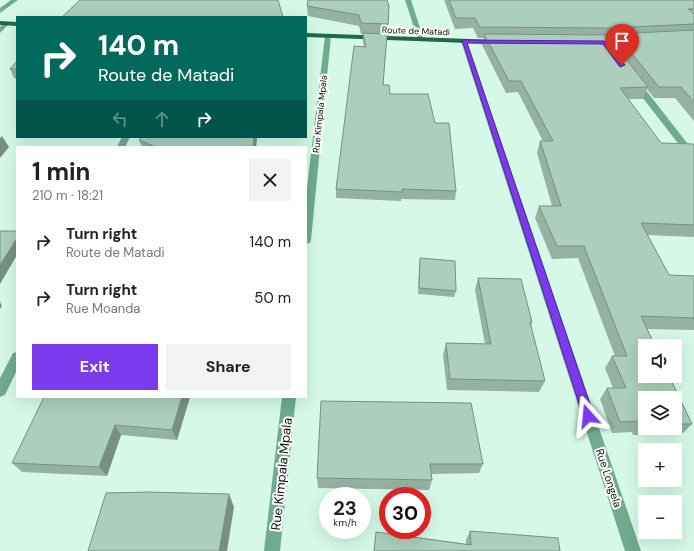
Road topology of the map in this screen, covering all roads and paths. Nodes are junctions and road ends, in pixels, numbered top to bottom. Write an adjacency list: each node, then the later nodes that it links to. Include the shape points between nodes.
1 (15, 0): 3 (street)
2 (408, 0): 9 (street)
3 (0, 11)
4 (3, 23): 5 (main road); 6 (street)
5 (16, 24)
6 (0, 30)
7 (307, 35): 8 (main road, Route de Matadi)
8 (328, 36): 9 (main road, Route de Matadi); 14 (street, Rue Kimpala Mpala)
9 (420, 40): 10 (main road, Route de Matadi)
10 (464, 41): 11 (main road, Route de Matadi); 19 (street, Rue Longela)
11 (503, 42)
12 (628, 73): 13 (street)
13 (694, 158)
14 (307, 231)
15 (16, 359): 16 (street)
16 (0, 391)
17 (289, 398): 18 (street, Rue Kimpala Mpala)
18 (272, 551)
19 (633, 551)

